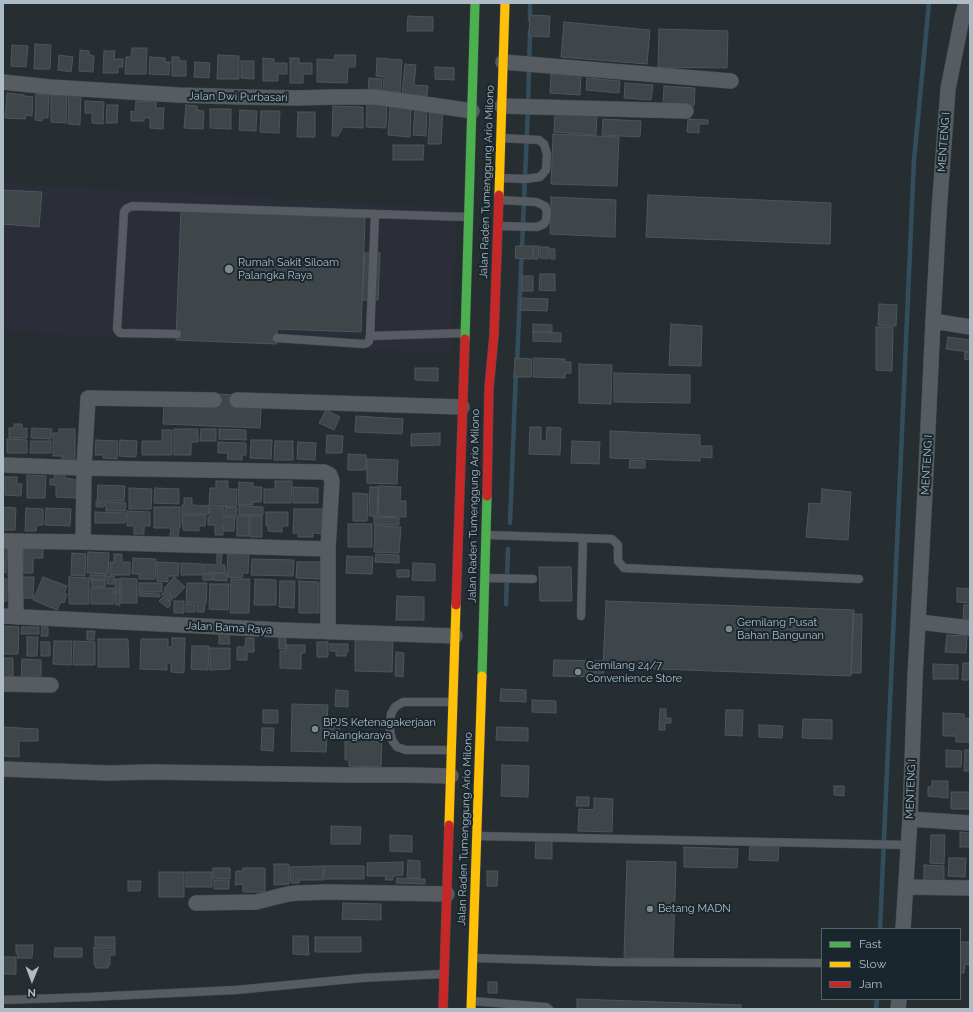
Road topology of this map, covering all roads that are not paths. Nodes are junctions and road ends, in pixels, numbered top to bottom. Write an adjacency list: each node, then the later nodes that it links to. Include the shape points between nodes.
1 (475, 3): 8 (highway, Jalan Raden Tumenggung Ario Milono)
2 (505, 3): 4 (highway, Jalan Raden Tumenggung Ario Milono)
3 (966, 3): 16 (street, MENTENG I, via 948,89)
4 (503, 62): 5 (street); 7 (highway, Jalan Raden Tumenggung Ario Milono)
5 (731, 81)
6 (3, 82): 8 (street, Jalan Dwi Purbasari, via 186,96 375,97)
7 (502, 106): 9 (street); 10 (highway, Jalan Raden Tumenggung Ario Milono)
8 (472, 111): 14 (highway, Jalan Raden Tumenggung Ario Milono)
9 (686, 111)
10 (500, 138): 11 (highway, Jalan Raden Tumenggung Ario Milono); 11 (lane, via 539,140 544,144 547,154 546,170 540,177)
11 (499, 178): 12 (highway, Jalan Raden Tumenggung Ario Milono)
12 (498, 200): 15 (highway, Jalan Raden Tumenggung Ario Milono); 15 (lane, via 536,202 545,206 547,212 544,224 537,226)
13 (375, 215): 14 (lane); 18 (lane, via 132,206 126,209 117,329 120,332); 20 (lane)
14 (468, 217): 19 (highway, Jalan Raden Tumenggung Ario Milono)
15 (497, 226): 27 (highway, Jalan Raden Tumenggung Ario Milono, via 490,335)
16 (933, 321): 17 (street); 37 (street, MENTENG I)
17 (970, 326)
18 (177, 334)
19 (469, 334): 20 (lane); 24 (highway, Jalan Raden Tumenggung Ario Milono)
20 (370, 336): 21 (lane, via 367,344)
21 (277, 338)
22 (214, 400): 26 (street, via 88,398)
23 (237, 400): 24 (street)
24 (462, 407): 40 (highway, Jalan Raden Tumenggung Ario Milono)
25 (3, 465): 26 (street)
26 (84, 468): 30 (street); 31 (street, via 324,472 330,475 332,481)
27 (486, 535): 28 (lane); 32 (highway, Jalan Raden Tumenggung Ario Milono)
28 (583, 538): 33 (lane, via 612,539 618,545 618,561 624,568); 35 (lane)
29 (9, 541): 30 (street); 36 (street)
30 (83, 542): 31 (street)
31 (328, 549): 39 (street)
32 (485, 578): 34 (lane); 49 (highway, Jalan Raden Tumenggung Ario Milono)
33 (859, 578)
34 (533, 579)
35 (581, 616)
36 (10, 617): 39 (street, Jalan Bama Raya)
37 (919, 622): 38 (street); 47 (street, MENTENG I)
38 (970, 628)
39 (328, 632): 40 (street, Jalan Bama Raya)
40 (455, 636): 43 (highway, Jalan Raden Tumenggung Ario Milono)
41 (3, 684): 42 (street)
42 (51, 685)
43 (453, 702): 44 (highway, Jalan Raden Tumenggung Ario Milono); 44 (lane, via 403,702 395,707 391,714 390,731 392,740 398,747 406,750)
44 (452, 750): 46 (highway, Jalan Raden Tumenggung Ario Milono)
45 (3, 769): 46 (street, via 108,773)
46 (451, 776): 53 (highway, Jalan Raden Tumenggung Ario Milono)
47 (910, 819): 48 (street); 50 (street, MENTENG I)
48 (970, 823)
49 (477, 836): 50 (lane); 56 (highway, Jalan Raden Tumenggung Ario Milono)
50 (908, 845): 51 (street, MENTENG I)
51 (906, 887): 52 (street); 55 (street, MENTENG I)
52 (970, 888)
53 (447, 894): 54 (street, via 328,892 288,894 256,902); 58 (highway, Jalan Raden Tumenggung Ario Milono)
54 (196, 903)
55 (903, 928)
56 (473, 958): 57 (lane, via 609,962); 60 (highway, Jalan Raden Tumenggung Ario Milono)
57 (821, 962)
58 (444, 974): 59 (lane, via 362,978 236,990); 61 (highway, Jalan Raden Tumenggung Ario Milono)
59 (3, 1000)
60 (471, 1005): 62 (lane)
61 (443, 1009)
62 (549, 1009)

